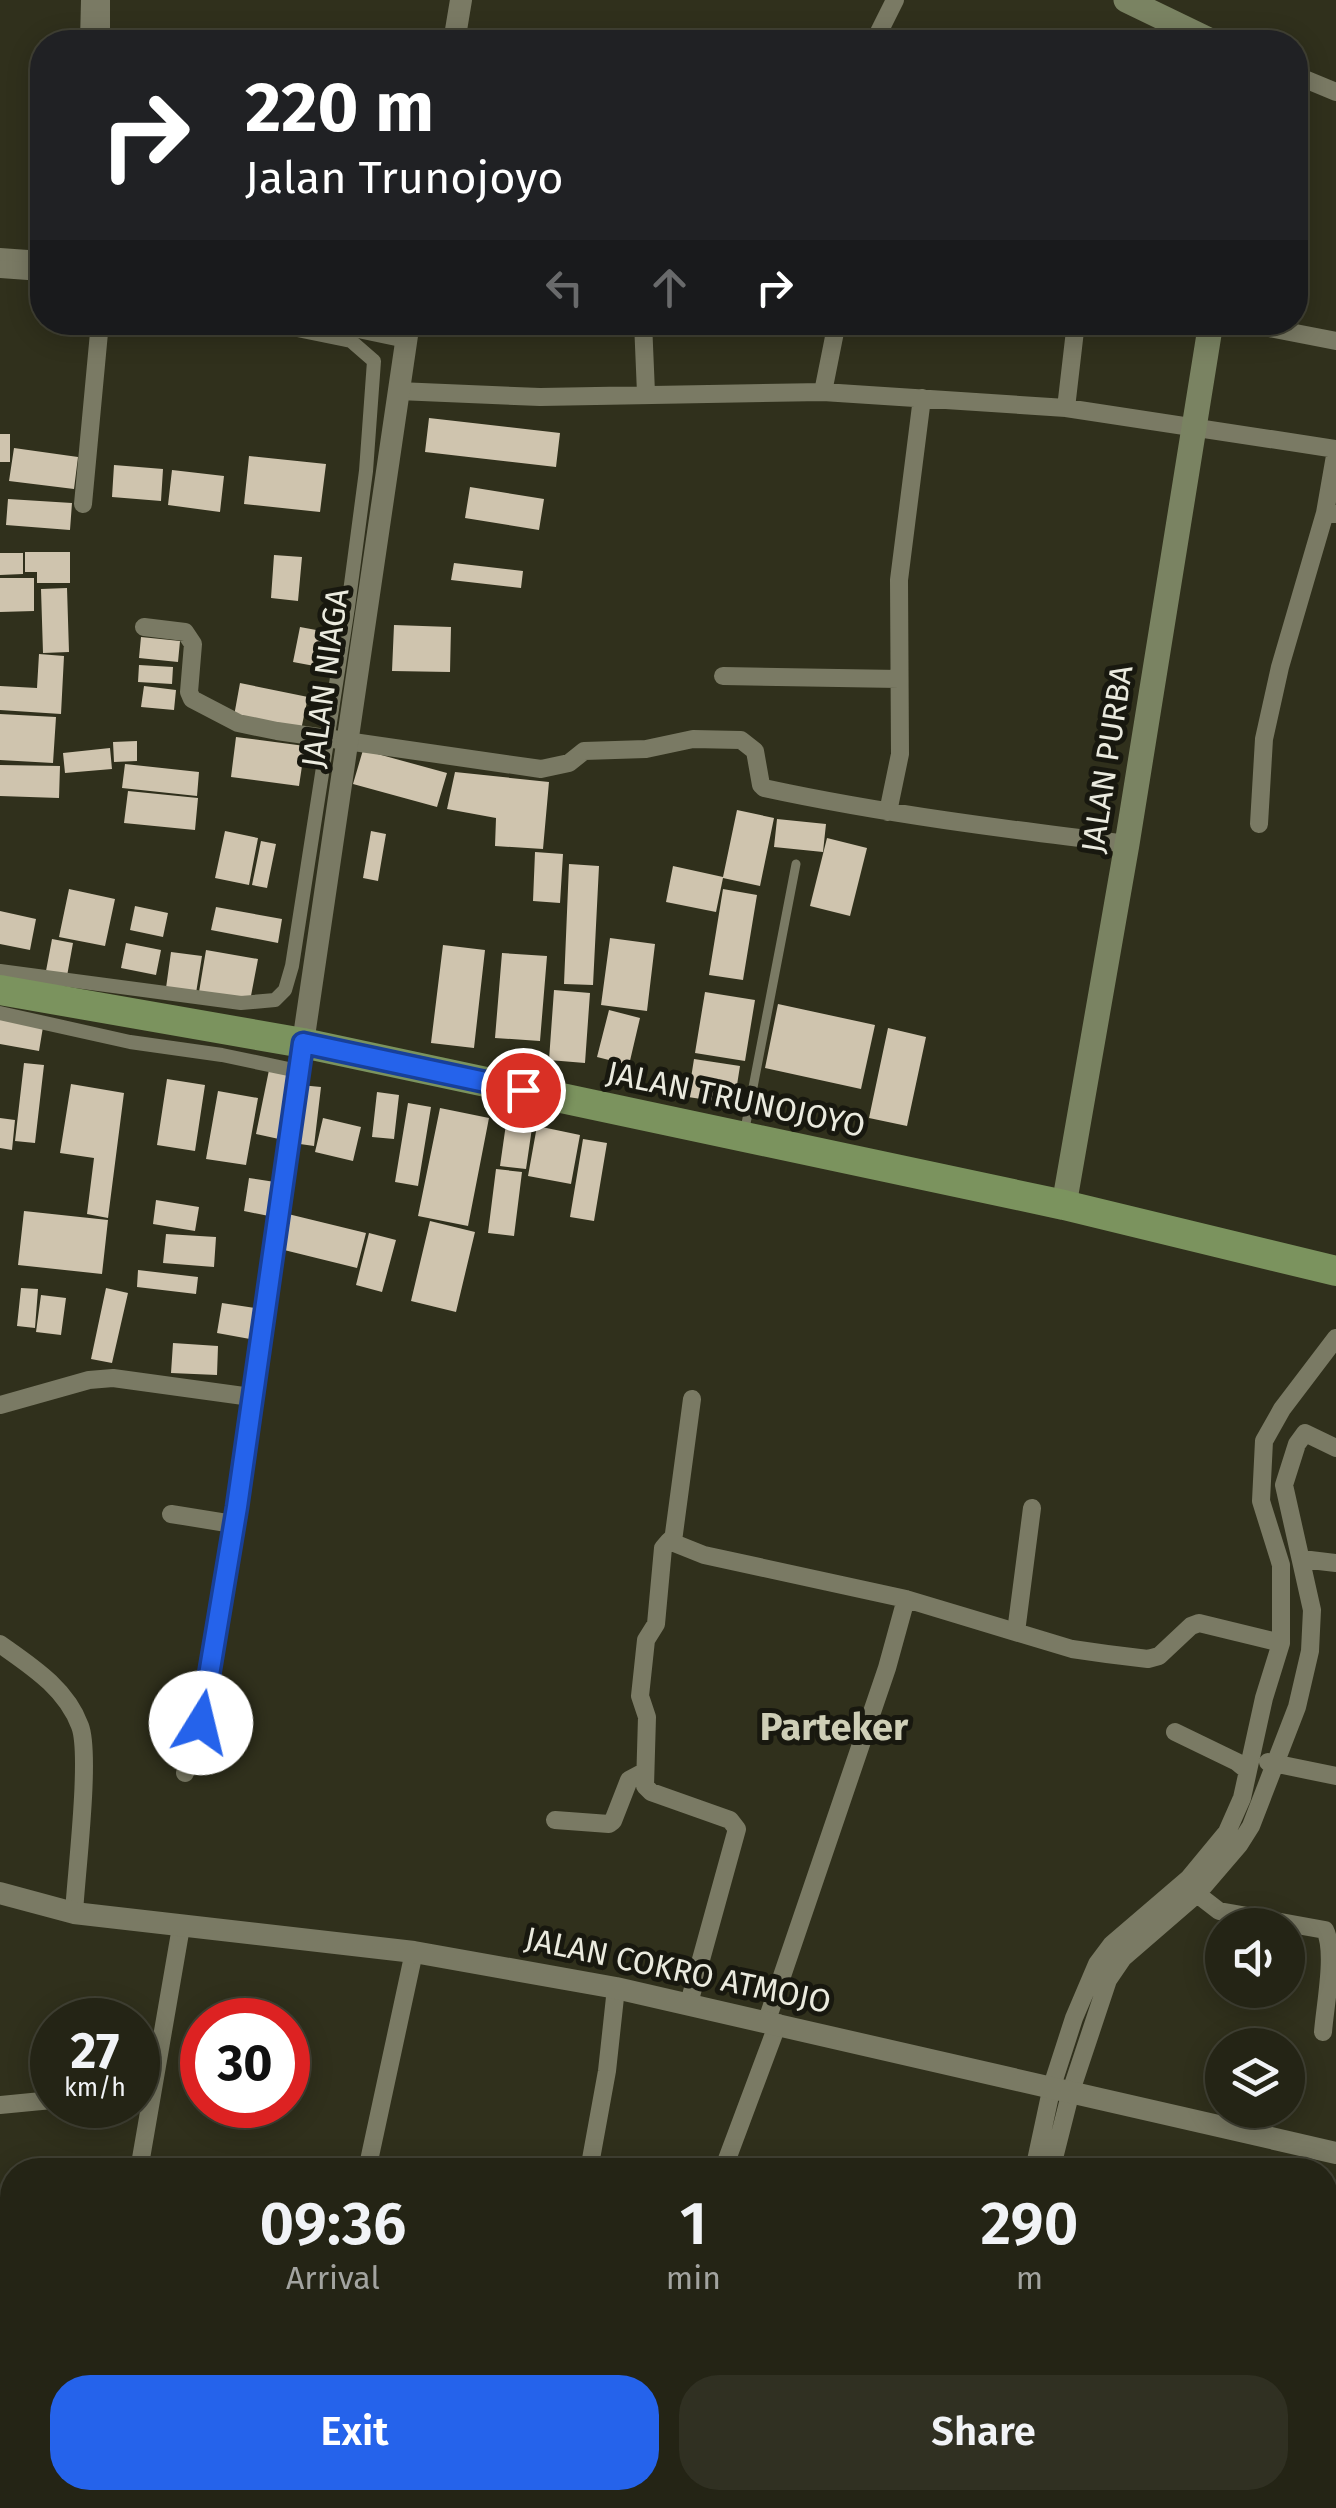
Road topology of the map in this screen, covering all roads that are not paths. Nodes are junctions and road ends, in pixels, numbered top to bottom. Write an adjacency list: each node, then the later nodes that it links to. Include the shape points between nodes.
1 (88, 0): 6 (street)
2 (101, 0): 7 (street)
3 (461, 0): 8 (street)
4 (895, 0): 9 (street)
5 (1126, 0): 10 (main road)
6 (87, 30)
7 (101, 30)
8 (456, 30)
9 (880, 30)
10 (1188, 30)
11 (1308, 80): 12 (street)
12 (1336, 92)
13 (0, 254): 14 (street)
14 (30, 257)
15 (0, 269): 16 (street)
16 (30, 271)
17 (99, 335): 33 (street)
18 (322, 335): 38 (street, via 351,341 374,361)
19 (407, 335): 26 (street, JALAN NIAGA)
20 (644, 335): 28 (street)
21 (834, 335): 27 (street)
22 (1074, 335): 30 (street)
23 (1210, 335): 31 (main road, JALAN PURBA)
24 (1305, 335): 25 (street)
25 (1336, 341)
26 (398, 391): 28 (street); 38 (street, JALAN NIAGA)
27 (823, 392): 28 (street); 29 (street)
28 (646, 393)
29 (922, 398): 30 (street); 37 (street, via 899,580)
30 (1066, 408): 31 (street)
31 (1195, 427): 32 (street); 41 (main road, JALAN PURBA)
32 (1336, 450): 34 (street)
33 (83, 504)
34 (1330, 514): 40 (street, via 1280,667 1264,740)
35 (144, 628): 38 (street, via 191,638 190,692 199,706 238,722)
36 (724, 676): 37 (street)
37 (899, 679): 39 (street, via 900,754)
38 (338, 738): 39 (street, via 542,769 569,764 584,751 741,740 755,751 764,788); 43 (street, via 292,966 275,1000 241,1004); 46 (street, JALAN NIAGA)
39 (888, 812): 41 (street)
40 (1260, 824)
41 (1127, 844): 48 (main road, JALAN PURBA)
42 (796, 864): 47 (lane)
43 (0, 971)
44 (0, 990): 46 (highway, JALAN TRUNOJOYO)
45 (0, 1013): 46 (street, via 130,1042)
46 (301, 1057): 47 (highway, JALAN TRUNOJOYO); 51 (street)
47 (744, 1137): 48 (highway, JALAN TRUNOJOYO)
48 (1064, 1205): 49 (highway, JALAN TRUNOJOYO)
49 (1336, 1271)
50 (1336, 1338): 54 (street)
51 (251, 1397): 53 (street, via 112,1378); 59 (street)
52 (692, 1399): 60 (street)
53 (0, 1404)
54 (1280, 1413): 55 (street); 65 (street, via 1264,1441 1261,1501 1282,1565)
55 (1305, 1433): 56 (street); 61 (street, via 1284,1485)
56 (1336, 1448)
57 (1032, 1508): 64 (street)
58 (171, 1514): 59 (street)
59 (233, 1524): 70 (street, via 201,1723)
60 (673, 1541): 63 (street, via 704,1556); 69 (street, via 663,1548 656,1624 646,1640 640,1696)
61 (1302, 1559): 62 (street); 68 (street, via 1312,1629 1298,1708)
62 (1336, 1562)
63 (906, 1600): 64 (street); 81 (street)
64 (1016, 1632): 65 (street, via 1072,1649 1148,1659 1199,1623)
65 (1281, 1643): 68 (street, via 1264,1698)
66 (0, 1644): 76 (street, via 51,1682 82,1728)
67 (1176, 1732): 68 (street, via 1237,1762)
68 (1260, 1762): 71 (street); 73 (street); 73 (street, via 1252,1826)
69 (644, 1772): 72 (street, via 629,1780 613,1822); 80 (street, via 651,1792 730,1820 736,1829)
70 (185, 1773)
71 (1336, 1776)
72 (555, 1820)
73 (1207, 1870): 75 (street); 84 (street, via 1189,1878 1097,1964 1074,2018)
74 (0, 1893): 76 (street, JALAN COKRO ATMOJO)
75 (1196, 1894): 83 (street, via 1220,1910 1329,1934); 84 (street, via 1123,1958)
76 (74, 1912): 77 (street, JALAN COKRO ATMOJO)
77 (182, 1926): 78 (street, JALAN COKRO ATMOJO); 82 (street)
78 (414, 1952): 79 (street, JALAN COKRO ATMOJO); 90 (street)
79 (616, 1988): 80 (street, JALAN COKRO ATMOJO); 91 (street)
80 (688, 2004): 81 (street, JALAN COKRO ATMOJO)
81 (773, 2022): 84 (street, JALAN COKRO ATMOJO); 92 (street)
82 (160, 2025)
83 (1322, 2032)
84 (1061, 2088): 88 (street, JALAN COKRO ATMOJO); 93 (street); 94 (street)
85 (30, 2102): 86 (street)
86 (0, 2105)
87 (142, 2128): 89 (street)
88 (1336, 2153)
89 (140, 2158)
90 (371, 2158)
91 (592, 2158)
92 (727, 2158)
93 (1038, 2158)
94 (1052, 2158)

